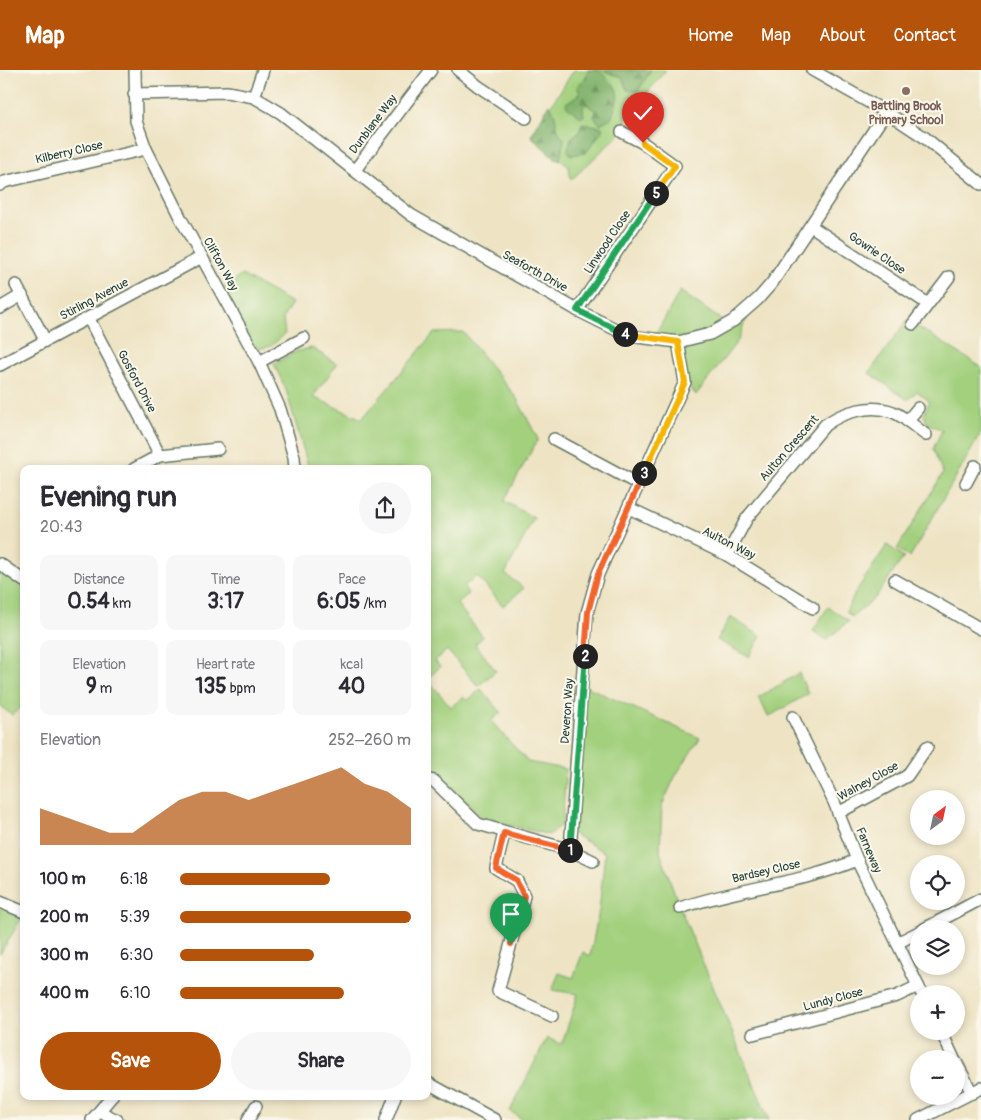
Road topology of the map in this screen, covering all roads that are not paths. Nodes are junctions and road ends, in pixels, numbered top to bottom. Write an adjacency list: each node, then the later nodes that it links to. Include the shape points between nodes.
1 (135, 70): 6 (street, Clifton Way)
2 (263, 70): 7 (street)
3 (431, 70): 12 (street, Dunblane Way)
4 (458, 70): 9 (street)
5 (812, 70): 8 (street)
6 (134, 94): 7 (street, Seaforth Drive, via 227,92); 11 (street, Clifton Way, via 136,121)
7 (254, 97): 12 (street, Seaforth Drive, via 281,113)
8 (886, 112): 13 (street, via 931,142); 15 (street, Seaforth Drive)
9 (526, 118)
10 (622, 132): 20 (street, Linwood Close, via 675,166)
11 (146, 148): 14 (street, Kilberry Close); 16 (street, Clifton Way)
12 (355, 170): 20 (street, Seaforth Drive, via 410,215)
13 (981, 184)
14 (0, 185)
15 (810, 226): 18 (street, Gowrie Close); 25 (street, Seaforth Drive, via 758,299 733,321)
16 (202, 257): 21 (street, Stirling Avenue); 26 (street, Clifton Way)
17 (949, 277): 18 (street)
18 (928, 304): 22 (street)
19 (0, 308): 24 (street, via 19,290)
20 (577, 310): 25 (street, Seaforth Drive, via 629,336)
21 (89, 319): 24 (street, Stirling Avenue); 33 (street, Gosford Drive)
22 (913, 324)
23 (304, 338): 26 (street)
24 (45, 340): 27 (street, Stirling Avenue)
25 (678, 342): 38 (street, Deveron Way, via 685,382)
26 (259, 362): 36 (street, Clifton Way, via 280,409)
27 (0, 365)
28 (918, 408): 29 (street)
29 (907, 421): 30 (street, Aulton Crescent); 40 (street, Aulton Crescent, via 894,412 878,409 858,410 834,418 746,518)
30 (926, 435)
31 (554, 439): 38 (street)
32 (218, 450): 33 (street)
33 (160, 455): 35 (street)
34 (979, 464): 37 (street)
35 (141, 465)
36 (295, 465)
37 (966, 482)
38 (638, 484): 39 (street, Deveron Way)
39 (629, 508): 40 (street, Aulton Way); 51 (street, Deveron Way, via 598,574 588,612)
40 (726, 555): 44 (street, Aulton Way)
41 (0, 564): 42 (street)
42 (20, 578)
43 (895, 580): 45 (street)
44 (813, 608)
45 (981, 629)
46 (793, 717): 49 (street, Farneway)
47 (927, 747): 49 (street, Walney Close, via 907,776)
48 (431, 780): 50 (street, via 478,824)
49 (838, 813): 52 (street, Farneway)
50 (504, 833): 51 (street); 63 (street, via 496,868 516,880 524,896 498,991)
51 (570, 850): 53 (street)
52 (857, 860): 56 (street, Bardsey Close, via 832,870 712,897); 60 (street, Farneway)
53 (593, 861)
54 (981, 900): 58 (street)
55 (0, 902): 57 (street)
56 (680, 908)
57 (20, 910)
58 (942, 920)
59 (910, 936): 60 (street)
60 (897, 943): 61 (street, Farneway)
61 (918, 985)
62 (910, 993): 64 (street, Lundy Close)
63 (552, 1016)
64 (753, 1034)
65 (965, 1075): 67 (street)
66 (431, 1085): 75 (street)
67 (976, 1090): 76 (street)
68 (109, 1100): 71 (street)
69 (394, 1100): 74 (street)
70 (256, 1106): 73 (street)
71 (96, 1116): 72 (street)
72 (117, 1120)
73 (248, 1120)
74 (386, 1120)
75 (495, 1120)
76 (918, 1120)

